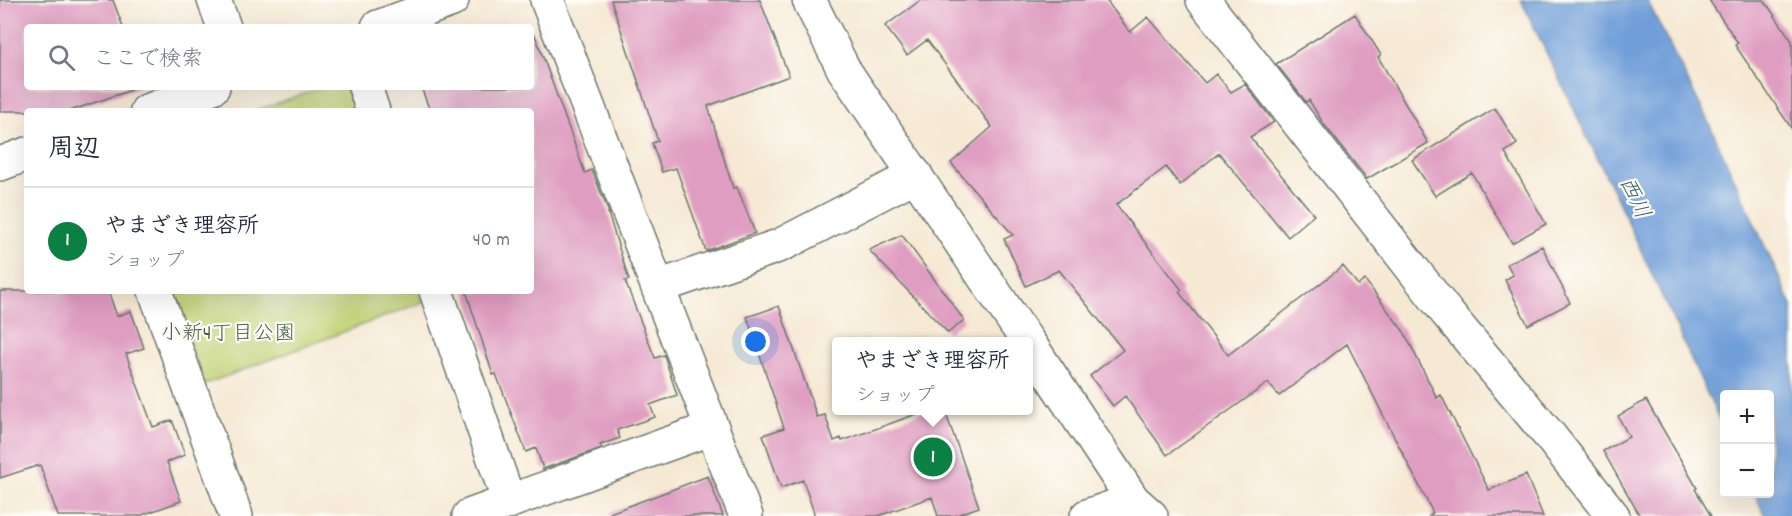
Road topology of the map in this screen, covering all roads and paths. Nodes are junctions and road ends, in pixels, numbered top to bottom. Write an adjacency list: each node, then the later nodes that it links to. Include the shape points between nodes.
1 (214, 0): 6 (street)
2 (449, 0): 7 (street)
3 (547, 0): 15 (street)
4 (809, 0): 14 (street, via 844,70)
5 (1203, 0): 27 (street, via 1447,313)
6 (223, 24)
7 (386, 24)
8 (205, 90): 10 (street)
9 (366, 90): 11 (street)
10 (155, 108)
11 (373, 108)
12 (24, 155): 13 (street)
13 (0, 164)
14 (916, 175): 15 (street, via 781,245); 18 (street)
15 (658, 287): 20 (street)
16 (156, 294): 23 (street)
17 (437, 294): 21 (street)
18 (1026, 337)
19 (1033, 348): 22 (street)
20 (712, 428): 21 (street); 25 (street)
21 (509, 502): 24 (street)
22 (1142, 508): 26 (street)
23 (236, 516)
24 (469, 516)
25 (746, 516)
26 (1087, 516)
27 (1613, 516)

